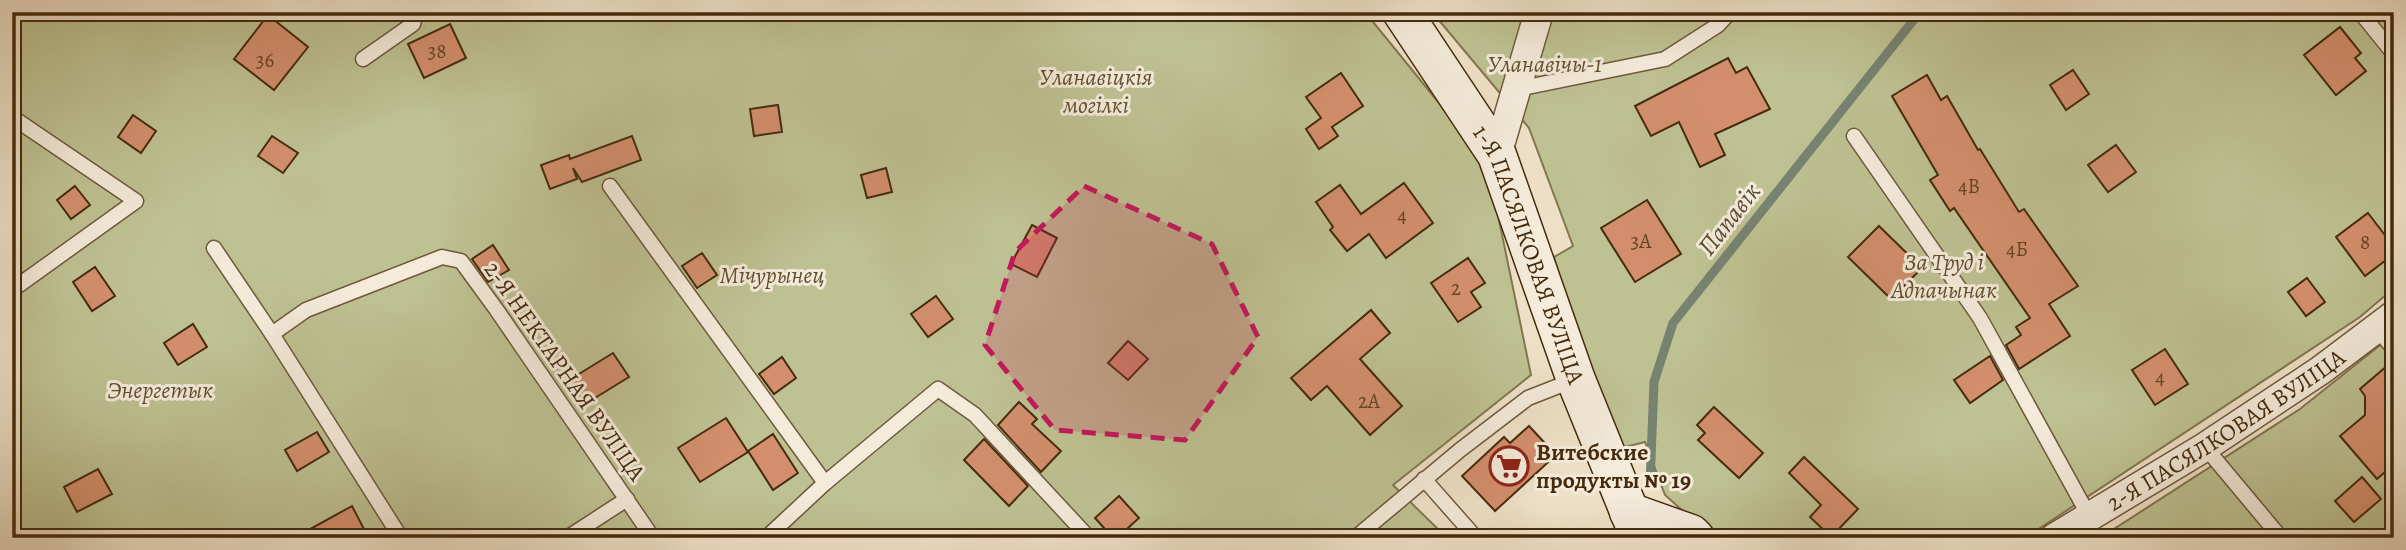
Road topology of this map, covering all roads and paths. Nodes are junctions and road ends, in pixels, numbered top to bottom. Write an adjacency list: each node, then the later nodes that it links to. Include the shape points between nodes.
1 (416, 12): 7 (lane, via 413,24)
2 (1402, 12): 11 (street, 1-Я ПАСЯЛКОВАЯ ВУЛІЦА)
3 (1539, 12): 8 (street)
4 (1730, 12): 8 (lane, via 1665,59)
5 (2360, 12): 6 (lane)
6 (2394, 54)
7 (362, 59)
8 (1517, 89): 11 (street)
9 (12, 117): 14 (lane, via 136,201)
10 (1854, 136): 23 (lane, via 1980,318)
11 (1497, 155): 17 (street, 1-Я ПАСЯЛКОВАЯ ВУЛІЦА)
12 (610, 186): 20 (lane)
13 (214, 248): 16 (lane)
14 (12, 290)
15 (2388, 331): 18 (street, 2-Я ПАСЯЛКОВАЯ ВУЛІЦА)
16 (272, 334): 21 (lane, 2-Я НЕКТАРНАЯ ВУЛІЦА, via 306,310 442,257 461,261); 24 (lane)
17 (1576, 380): 19 (lane, via 1528,398); 22 (street, 1-Я ПАСЯЛКОВАЯ ВУЛІЦА)
18 (2205, 447): 23 (street, 2-Я ПАСЯЛКОВАЯ ВУЛІЦА); 32 (lane)
19 (1424, 480): 29 (lane); 30 (lane)
20 (825, 484): 27 (lane); 28 (lane, via 938,389 975,415)
21 (627, 499): 25 (lane); 26 (lane, 2-Я НЕКТАРНАЯ ВУЛІЦА)
22 (1635, 525): 31 (street, 1-Я ПАСЯЛКОВАЯ ВУЛІЦА)
23 (2071, 530)
24 (401, 538)
25 (568, 538)
26 (653, 538)
27 (766, 538)
28 (1088, 538)
29 (1355, 538)
30 (1476, 538)
31 (1695, 538)
32 (2281, 538)

